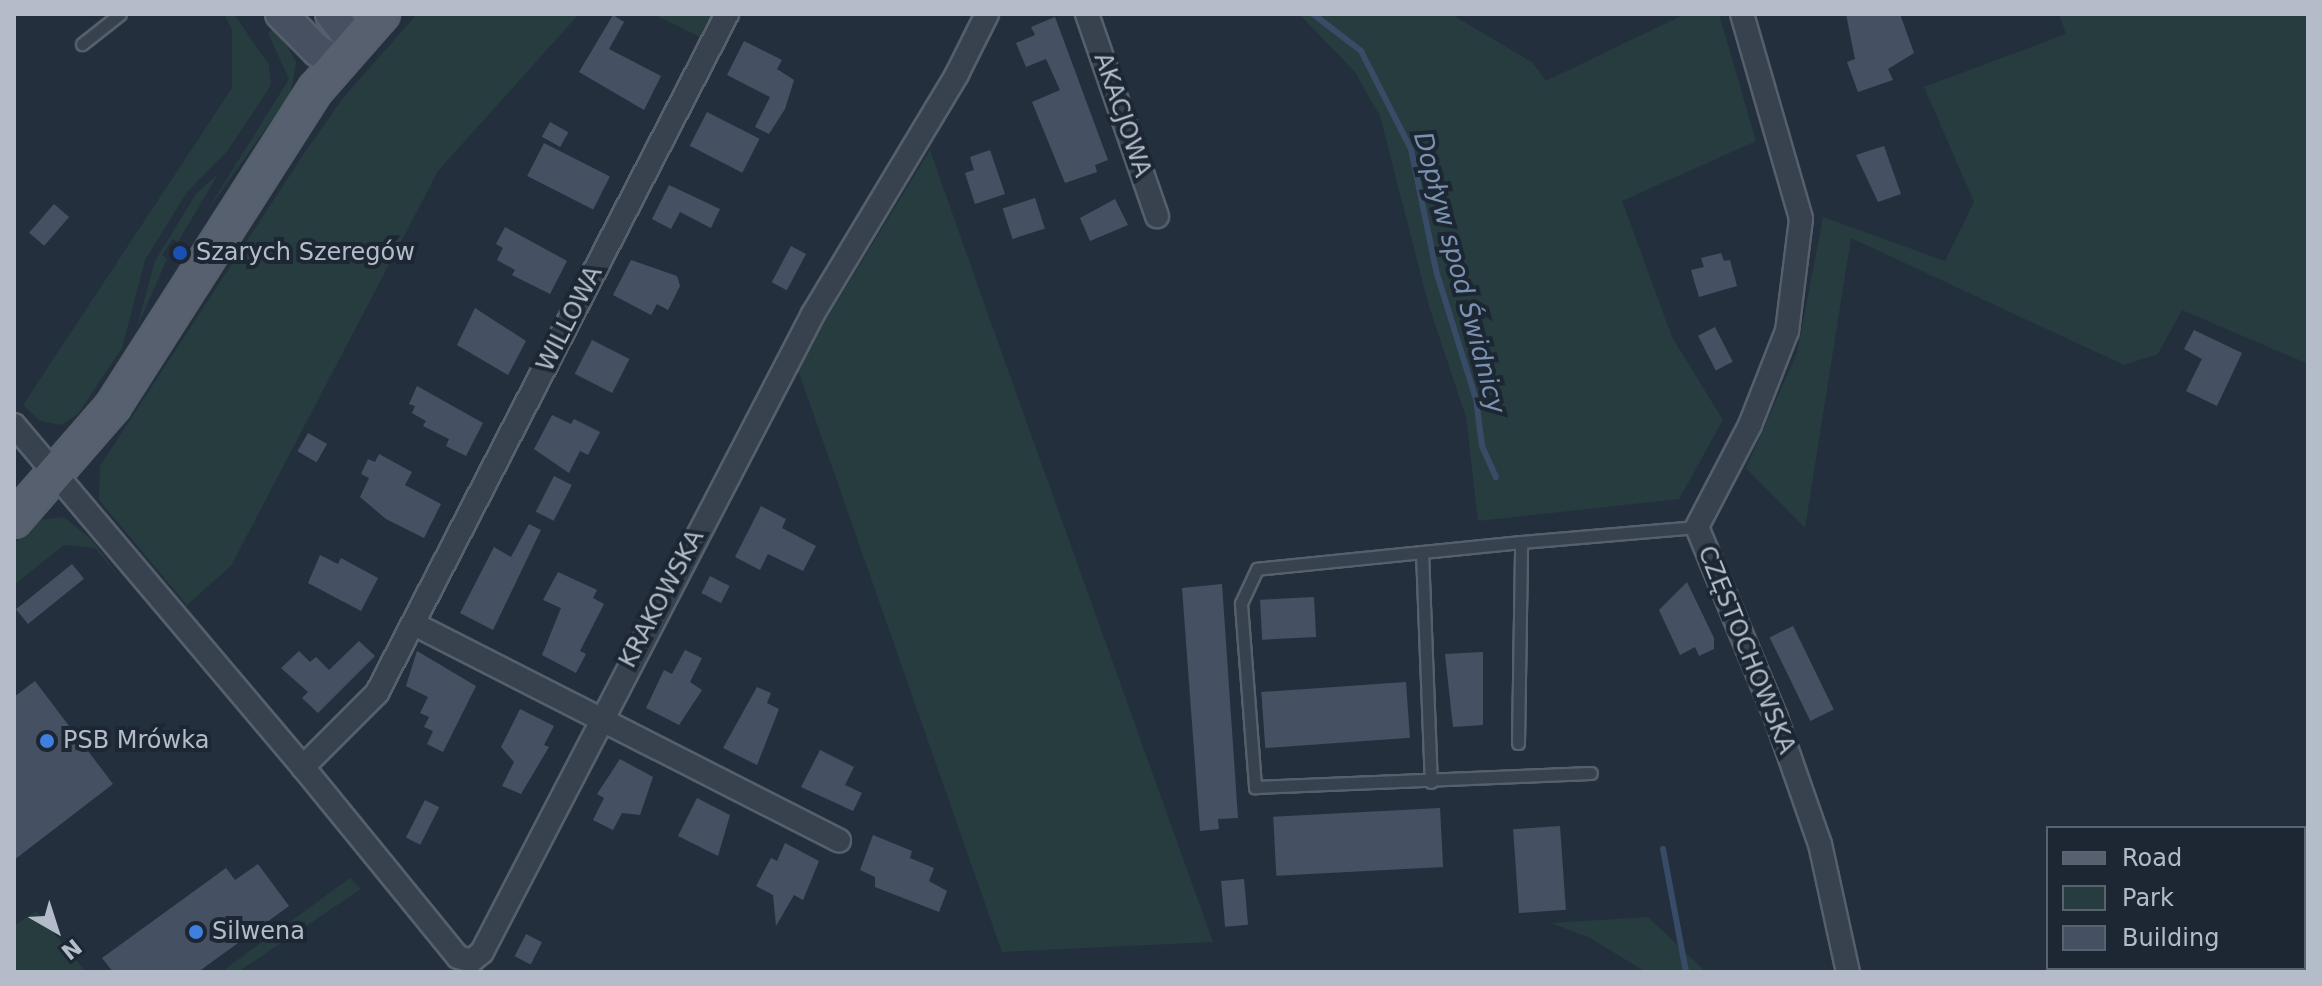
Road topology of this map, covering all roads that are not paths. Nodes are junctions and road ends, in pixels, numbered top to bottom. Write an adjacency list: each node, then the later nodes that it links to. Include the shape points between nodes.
1 (120, 14): 9 (lane)
2 (281, 14): 10 (main road, via 318,51)
3 (331, 14): 10 (main road)
4 (382, 14): 10 (main road)
5 (727, 14): 18 (street, WILLOWA)
6 (987, 14): 19 (street, KRAKOWSKA, via 957,74 813,314)
7 (1087, 14): 11 (street, AKACJOWA)
8 (1742, 14): 15 (street, CZĘSTOCHOWSKA, via 1801,219 1787,331 1750,425)
9 (82, 44)
10 (346, 52): 13 (main road, via 248,191 113,406)
11 (1157, 216)
12 (14, 425): 13 (street, KRAKOWSKA)
13 (56, 476): 14 (main road); 21 (street, KRAKOWSKA)
14 (14, 520)
15 (1697, 527): 16 (lane); 25 (street, CZĘSTOCHOWSKA, via 1776,718 1820,844)
16 (1521, 542): 17 (lane); 20 (lane)
17 (1422, 552): 23 (lane); 23 (lane, via 1257,569 1241,604 1255,787)
18 (414, 624): 19 (street); 21 (street, WILLOWA, via 377,693)
19 (599, 718): 21 (street, KRAKOWSKA, via 482,952 471,961 458,957); 24 (street)
20 (1518, 743)
21 (303, 767)
22 (1591, 773): 23 (lane)
23 (1431, 782)
24 (839, 841)
25 (1848, 972)

